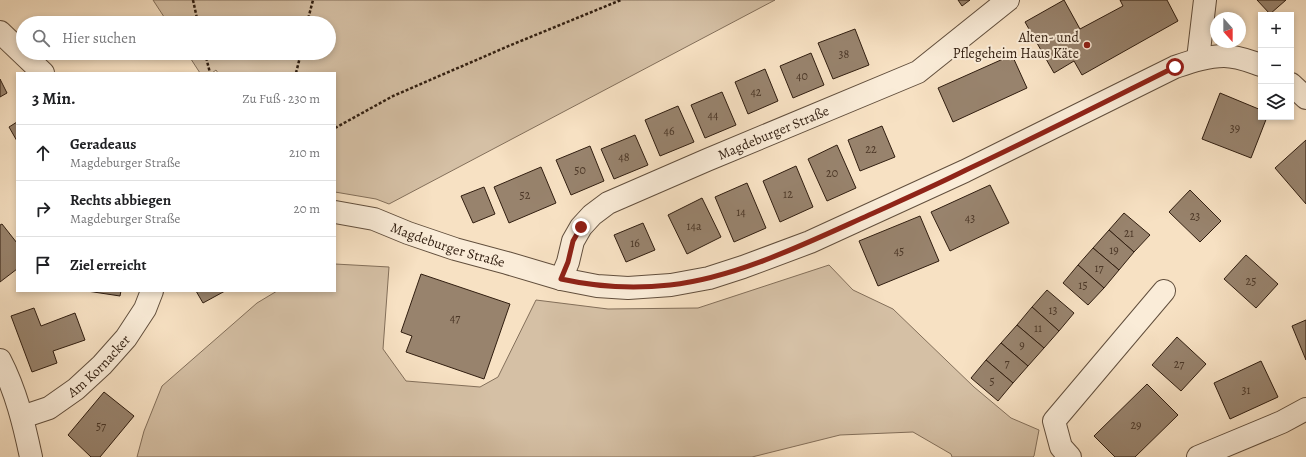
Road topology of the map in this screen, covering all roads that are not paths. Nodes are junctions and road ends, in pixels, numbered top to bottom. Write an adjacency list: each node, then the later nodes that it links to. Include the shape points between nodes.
1 (1008, 0): 12 (street, Magdeburger Straße, via 918,72 608,203 581,227 573,241)
2 (1205, 0): 5 (street)
3 (0, 32): 4 (street)
4 (16, 47)
5 (1198, 59): 7 (street, Magdeburger Straße, via 1224,56); 12 (street, Magdeburger Straße, via 1175,67 937,184 810,242 743,267 709,278 671,285 628,288 597,286)
6 (29, 60): 8 (street)
7 (1258, 63)
8 (42, 72)
9 (1294, 87): 10 (street)
10 (1306, 98)
11 (336, 212): 12 (street, Magdeburger Straße, via 374,219 455,249)
12 (561, 279)
13 (1164, 291): 19 (street, via 1054,421 1062,447)
14 (152, 292): 17 (street, Am Kornacker, via 145,309 126,338 102,364 76,389 49,408)
15 (0, 360): 17 (street)
16 (1306, 409): 20 (street, via 1282,422)
17 (22, 417): 18 (street)
18 (31, 457)
19 (1070, 457)
20 (1198, 457)

